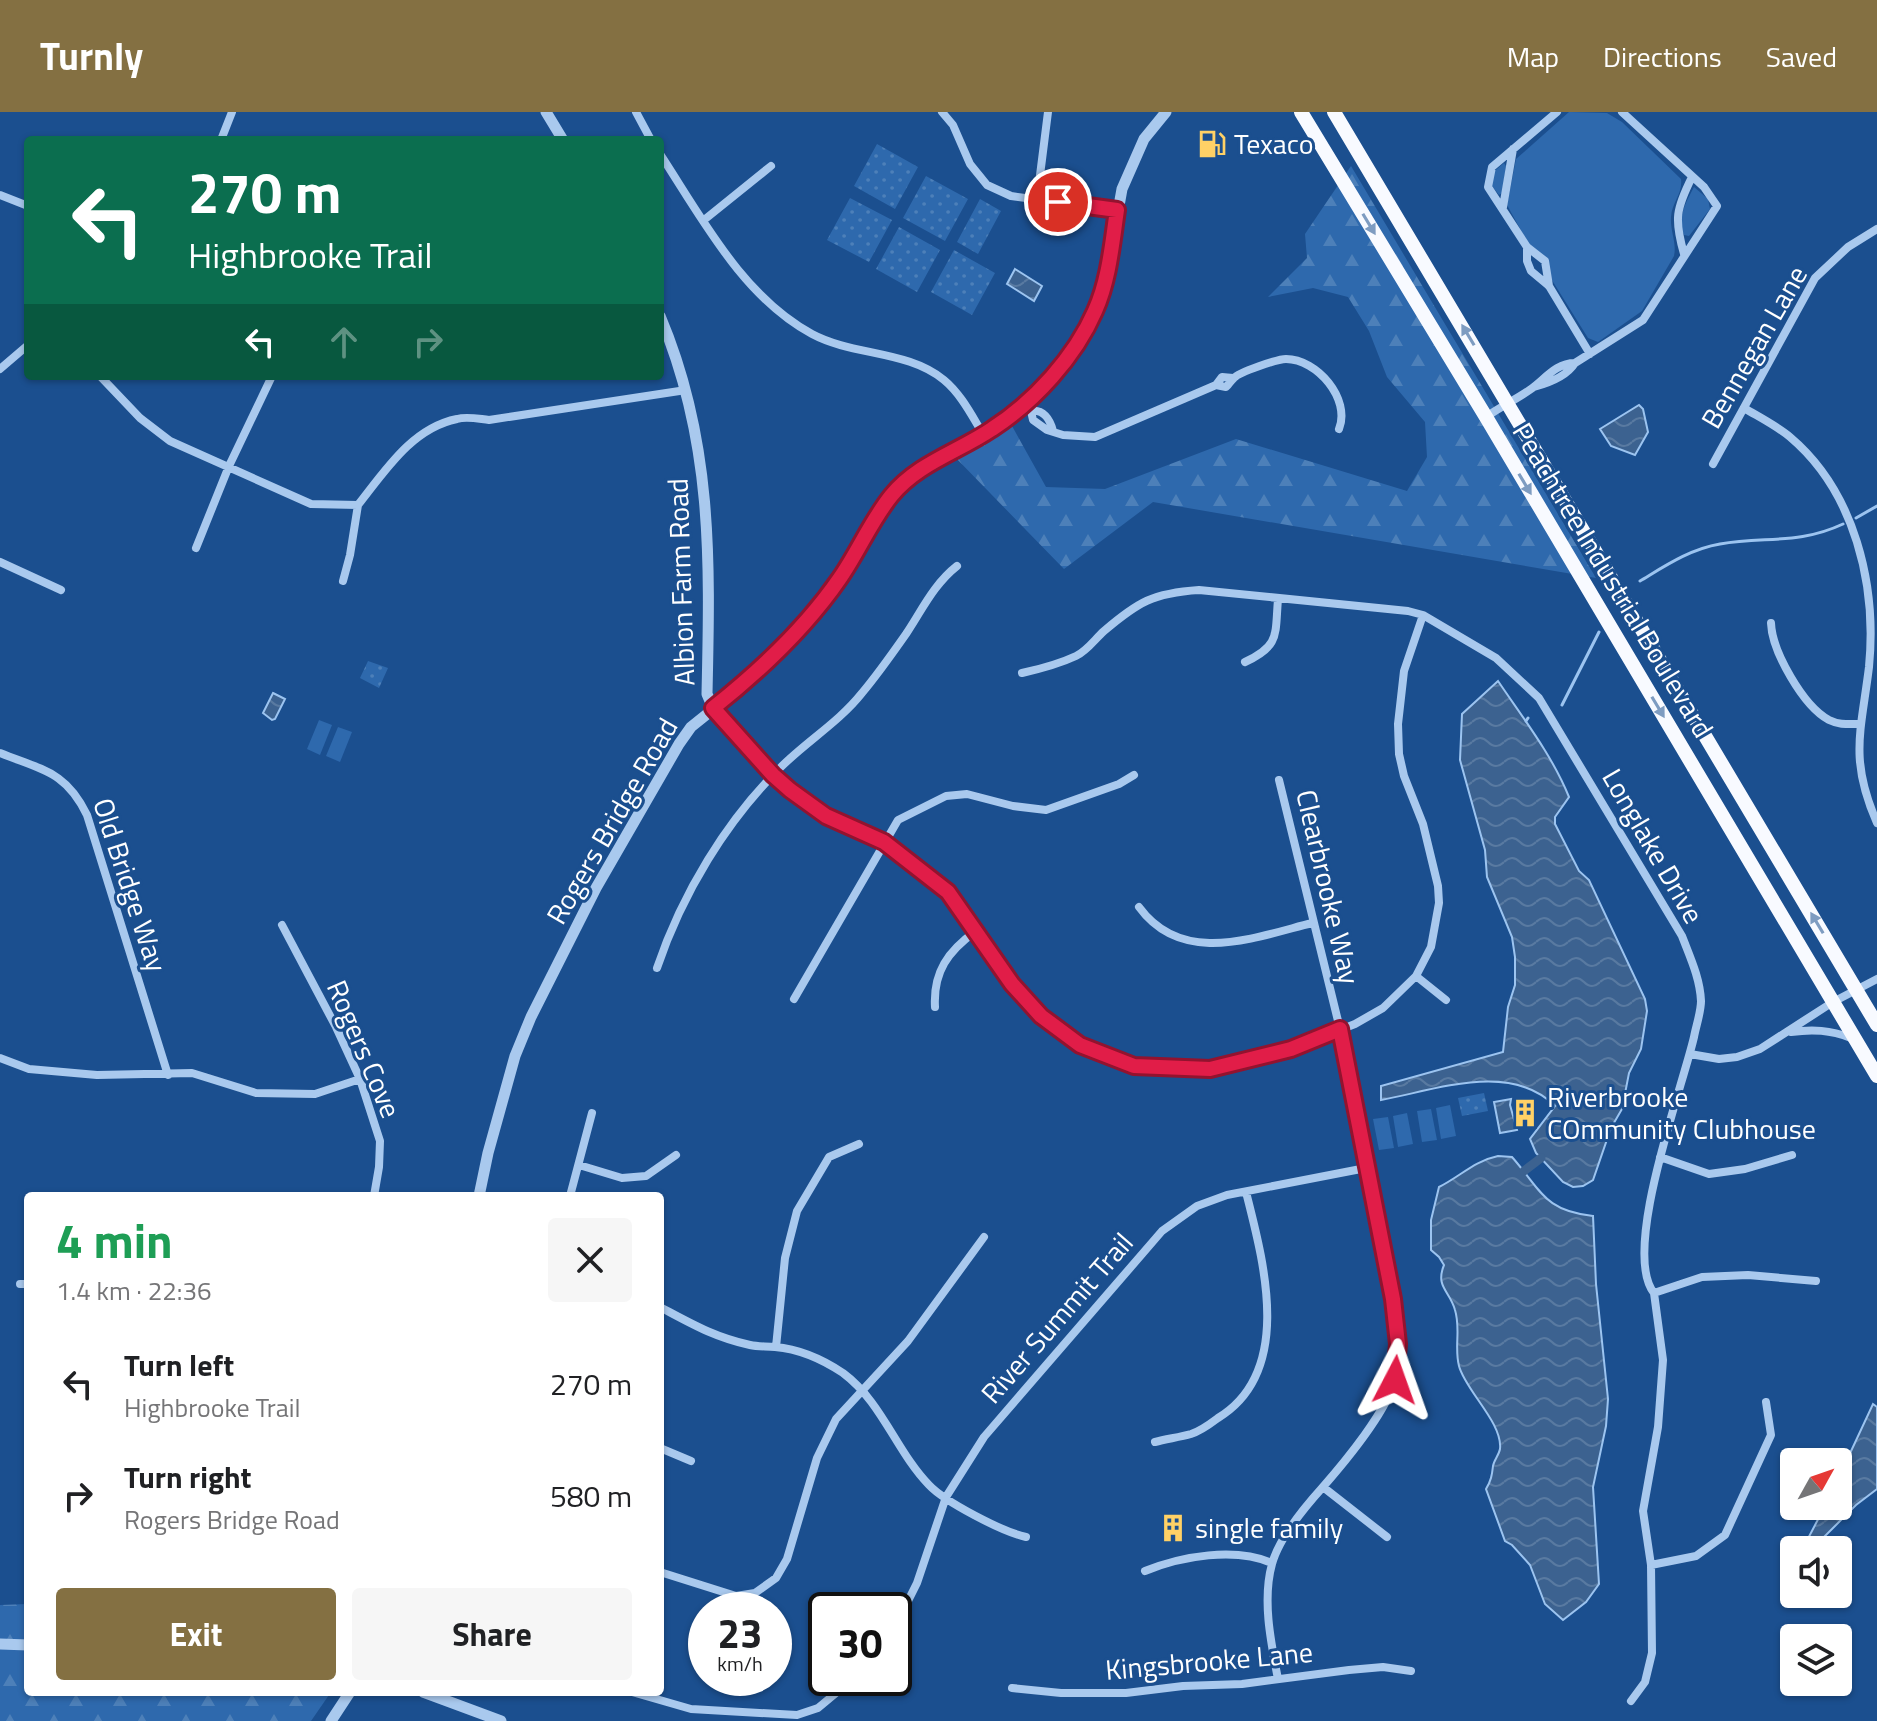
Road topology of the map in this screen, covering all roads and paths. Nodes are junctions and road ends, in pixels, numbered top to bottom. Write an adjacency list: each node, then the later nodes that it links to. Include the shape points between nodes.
1 (232, 112): 11 (street)
2 (546, 112): 12 (street)
3 (636, 112): 13 (street)
4 (942, 112): 19 (street, via 987,185 1011,196)
5 (1048, 112): 19 (street)
6 (1166, 112): 22 (street, Rogers Bridge Road, via 1144,139)
7 (1301, 112): 38 (highway, Peachtree Industrial Boulevard, one-way to 38)
8 (1334, 112): 35 (highway, Peachtree Industrial Boulevard, one-way to 8)
9 (1557, 112): 14 (street)
10 (1622, 112): 17 (street)
11 (223, 136)
12 (561, 136)
13 (649, 136)
14 (1513, 149): 21 (street); 21 (street, via 1488,177 1488,187)
15 (664, 160): 23 (street)
16 (771, 166): 23 (street)
17 (1692, 177): 26 (street, via 1678,204 1676,226); 26 (street, via 1717,206)
18 (0, 195): 20 (street)
19 (1037, 199): 22 (street)
20 (24, 204)
21 (1503, 207): 25 (street)
22 (1117, 210): 36 (street, Rogers Bridge Road, via 1096,311)
23 (704, 220): 43 (street, via 779,312 841,347 920,366 944,380)
24 (1877, 229): 37 (street, Bennegan Lane, via 1815,278)
25 (1527, 247): 27 (street, via 1545,261); 27 (street, via 1531,271)
26 (1684, 254): 30 (street, via 1643,320)
27 (1549, 286): 30 (street)
28 (664, 325): 34 (street, Albion Farm Road)
29 (24, 348): 31 (street)
30 (1590, 354): 35 (street)
31 (0, 369)
32 (104, 380): 45 (street, via 170,441)
33 (270, 380): 45 (street)
34 (686, 390): 46 (street, via 489,420 460,418 425,430); 58 (street, Albion Farm Road, via 698,437 708,525 707,694)
35 (1508, 402): 38 (street); 73 (highway, Peachtree Industrial Boulevard, one-way to 35)
36 (1027, 407): 39 (street); 40 (street); 43 (street, Rogers Bridge Road)
37 (1744, 408): 44 (street, Bennegan Lane); 54 (street, via 1789,436 1828,481 1861,551)
38 (1486, 417): 76 (highway, Peachtree Industrial Boulevard, one-way to 76)
39 (1047, 418): 40 (street); 42 (street)
40 (1039, 425): 42 (street)
41 (1339, 429): 42 (street, via 1343,419 1335,393 1318,370 1285,359 1095,437)
42 (1053, 431)
43 (983, 434): 58 (street, Rogers Bridge Road, via 912,475 891,496 806,622 757,674)
44 (1713, 464)
45 (229, 466): 46 (street, via 311,504); 47 (street)
46 (358, 505): 50 (street)
47 (196, 548)
48 (0, 562): 51 (street)
49 (957, 566): 61 (street, via 941,579 863,693)
50 (343, 581)
51 (61, 590)
52 (1278, 599): 53 (street, Longlake Drive); 56 (street, via 1271,645); 57 (street, Longlake Drive, via 1199,590 1158,595 1134,608 1079,655)
53 (1423, 615): 71 (street, via 1404,671 1398,724 1404,776 1438,886 1431,947); 82 (street, Longlake Drive, via 1496,658 1539,698 1561,733 1697,973 1701,1003)
54 (1875, 619): 59 (street)
55 (1771, 623): 59 (street, via 1778,654 1818,713 1842,725)
56 (1245, 662)
57 (1022, 673)
58 (713, 708): 61 (street); 95 (street, Rogers Bridge Road, via 691,727 649,794 531,1017 515,1056)
59 (1860, 724): 64 (street, via 1861,776)
60 (0, 753): 84 (street, Old Bridge Way, via 62,778 78,795)
61 (773, 775): 65 (street, via 826,816); 70 (street, via 702,869)
62 (1134, 775): 65 (street, via 1046,810 967,794 946,796 898,820)
63 (1279, 780): 67 (street, Clearbrooke Way)
64 (1877, 823)
65 (884, 842): 69 (street, via 948,892); 74 (street)
66 (1139, 907): 67 (street, via 1173,937 1208,945)
67 (1312, 923): 79 (street, Clearbrooke Way)
68 (282, 925): 86 (street, Rogers Cove)
69 (976, 931): 77 (street, via 943,964 934,984); 79 (street, via 1041,1016 1080,1045 1134,1066 1210,1069 1291,1049)
70 (657, 968)
71 (1416, 976): 75 (street); 79 (street, via 1383,1008)
72 (1877, 979): 73 (street)
73 (1856, 990): 76 (street); 78 (highway, Peachtree Industrial Boulevard)
74 (794, 999)
75 (1446, 1000)
76 (1833, 1002): 80 (street); 81 (highway, Peachtree Industrial Boulevard)
77 (935, 1007)
78 (1877, 1025)
79 (1340, 1029): 93 (street, Clearbrooke Way)
80 (1786, 1032): 81 (street, via 1832,1030); 82 (street, via 1737,1057)
81 (1855, 1039): 85 (highway, Peachtree Industrial Boulevard)
82 (1690, 1054): 91 (street, Longlake Drive)
83 (0, 1058): 84 (street, via 29,1069)
84 (168, 1075): 86 (street, via 192,1073 256,1093 315,1094)
85 (1877, 1076)
86 (360, 1079): 94 (street, Rogers Cove, via 380,1141)
87 (592, 1113): 92 (street)
88 (859, 1144): 102 (street, via 829,1157 797,1211 785,1258)
89 (676, 1155): 92 (street, via 646,1176 622,1178)
90 (1792, 1155): 91 (street, via 1709,1174)
91 (1660, 1157): 100 (street, Longlake Drive, via 1643,1261)
92 (579, 1165): 96 (street)
93 (1366, 1168): 97 (street, River Summit Trail); 108 (street, Clearbrooke Way, via 1393,1299 1395,1380 1380,1412)
94 (375, 1192)
95 (480, 1192)
96 (571, 1192)
97 (1246, 1192): 105 (street, via 1267,1305 1261,1366 1250,1390 1232,1410 1194,1433); 109 (street, River Summit Trail, via 1197,1206 1162,1231 984,1437)
98 (984, 1237): 103 (street, via 908,1341)
99 (1816, 1281): 100 (street, via 1702,1277)
100 (1654, 1293): 113 (street, Longlake Drive, via 1663,1360 1643,1511)
101 (664, 1309): 102 (street, via 709,1334)
102 (776, 1347): 103 (street, via 811,1355)
103 (862, 1390): 109 (street, via 930,1486); 115 (street, via 836,1419 817,1458 787,1559 776,1578 755,1593 736,1596)
104 (1766, 1402): 113 (street, via 1771,1435 1725,1535 1696,1556)
105 (1155, 1442)
106 (664, 1450): 107 (street)
107 (691, 1461)
108 (1323, 1487): 111 (street); 112 (street, Clearbrooke Way, via 1306,1505)
109 (946, 1497): 110 (street, via 1007,1533); 116 (street, River Summit Trail)
110 (1026, 1537)
111 (1387, 1537)
112 (1272, 1563): 114 (street, via 1212,1555); 120 (street, Clearbrooke Way, via 1271,1639)
113 (1651, 1565): 126 (street, Longlake Drive, via 1652,1653 1645,1682)
114 (1145, 1571)
115 (664, 1573)
116 (912, 1593)
117 (0, 1644): 118 (street)
118 (24, 1645)
119 (1411, 1671): 120 (street, Kingsbrooke Lane, via 1383,1667)
120 (1278, 1679): 121 (street, Kingsbrooke Lane, via 1126,1693)
121 (1012, 1688)
122 (347, 1696): 127 (street)
123 (434, 1696): 128 (street)
124 (646, 1696): 125 (street, via 691,1709 797,1715)
125 (832, 1696)
126 (1631, 1701)
127 (331, 1721)
128 (501, 1721)

